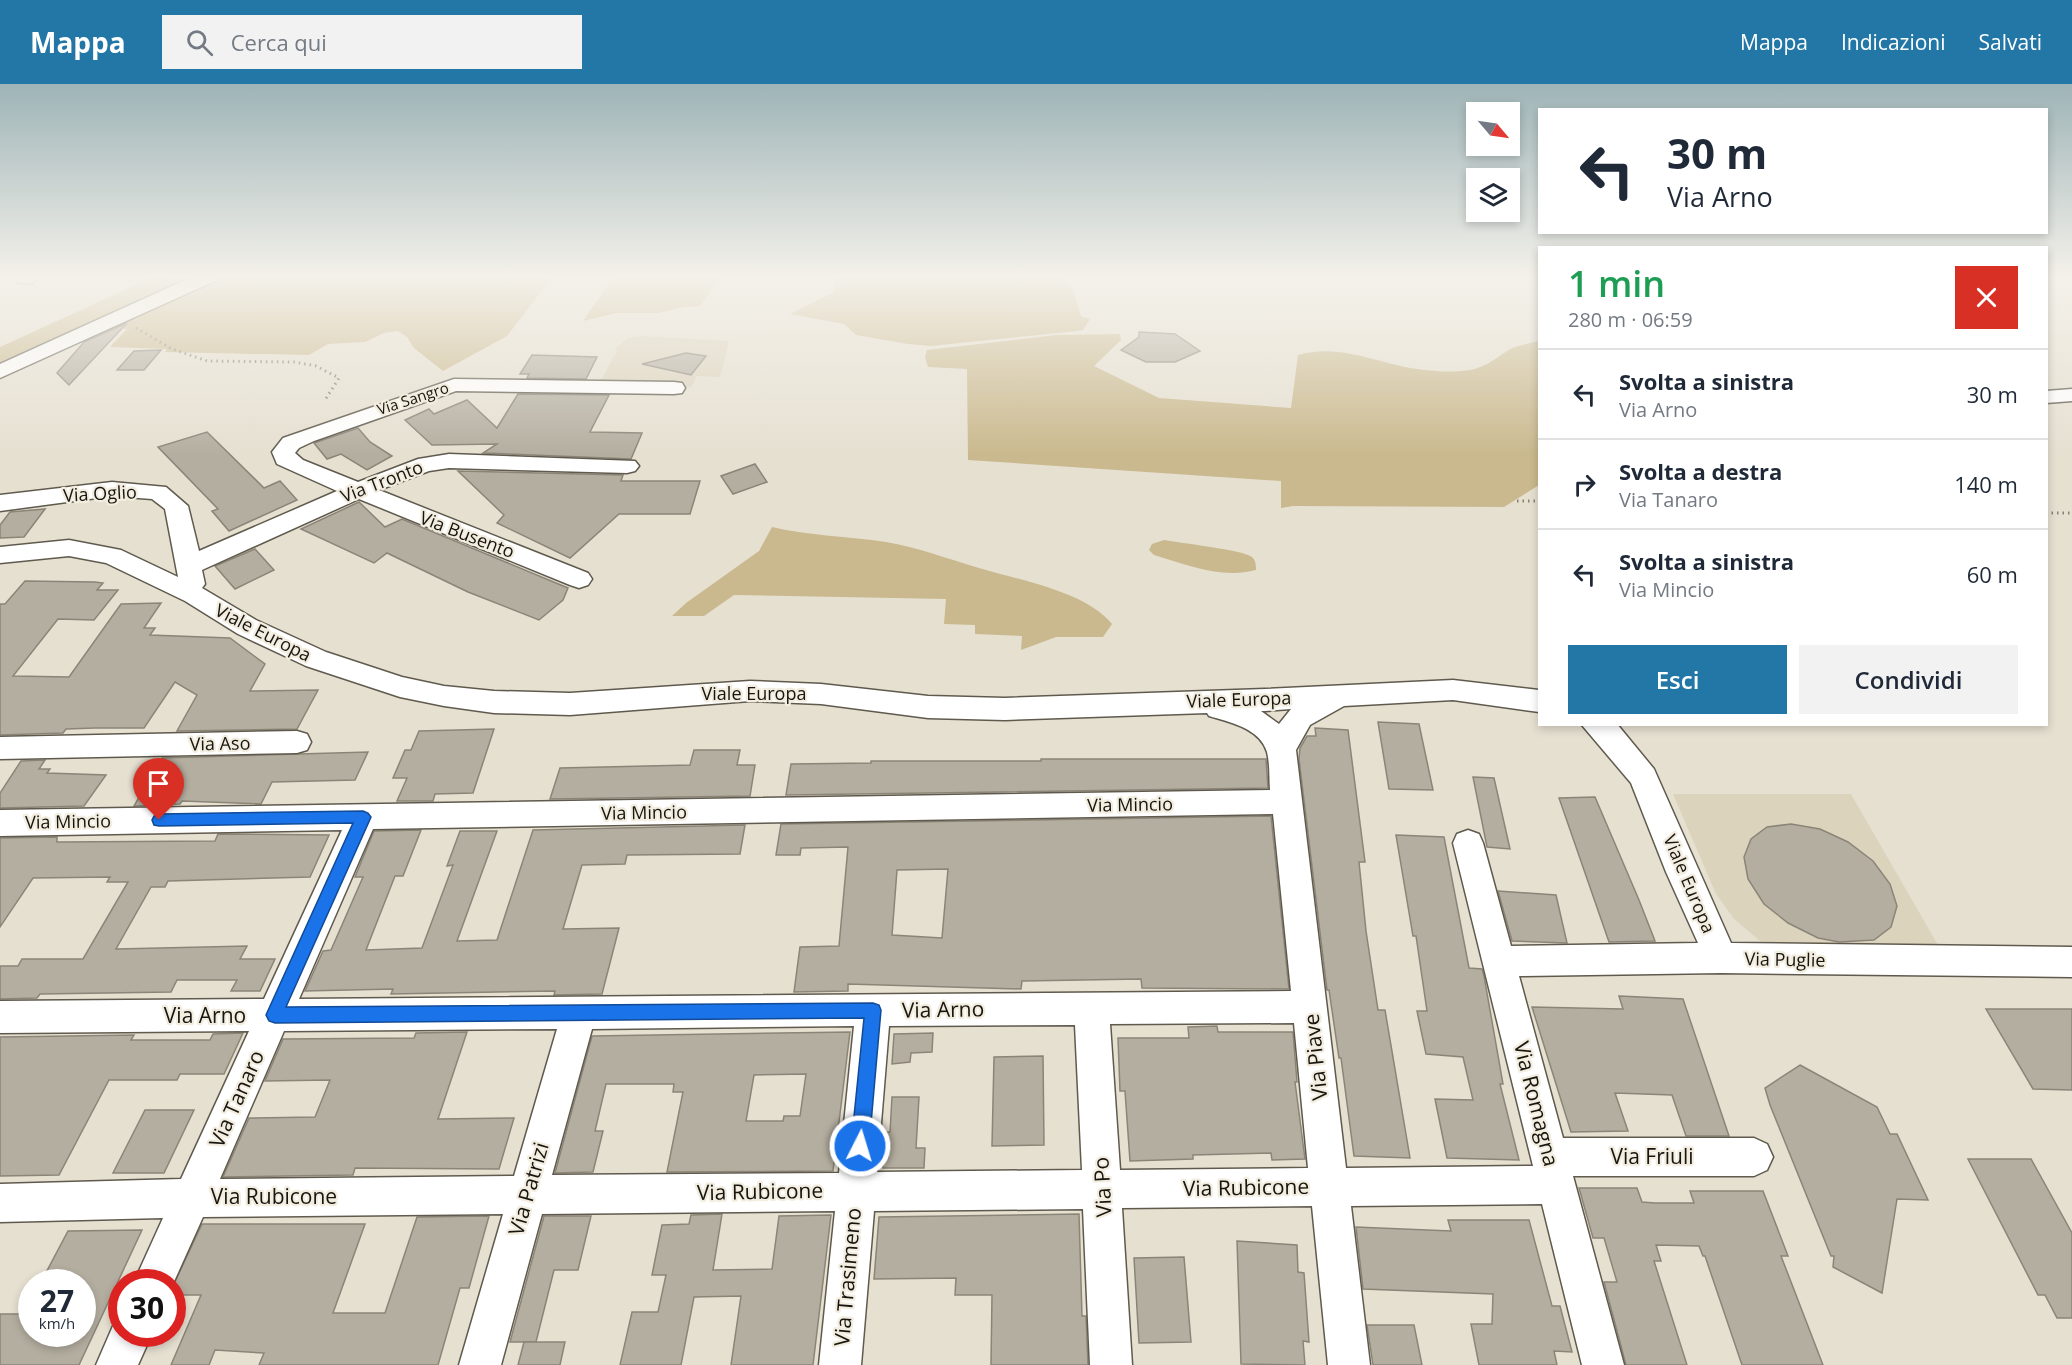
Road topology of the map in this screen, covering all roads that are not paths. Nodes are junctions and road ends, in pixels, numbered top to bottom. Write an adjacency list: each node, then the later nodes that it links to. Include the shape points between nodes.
1 (80, 336): 2 (street)
2 (0, 372)
3 (674, 388): 7 (street, Via Sangro, via 454,385 306,436 284,449 290,463)
4 (2072, 395): 5 (street)
5 (2048, 397)
6 (627, 466): 7 (street, Via Tronto, via 441,462 402,471)
7 (356, 491): 12 (street, Via Tronto); 13 (street, Via Busento)
8 (0, 503): 9 (street, Via Oglio, via 112,489 158,492 176,506)
9 (183, 532): 11 (street, via 177,544 164,554); 12 (street, Via Oglio)
10 (0, 555): 11 (street, Viale Europa, via 69,548 112,556)
11 (133, 565): 14 (street, Viale Europa)
12 (188, 566): 14 (street, Via Oglio)
13 (579, 579)
14 (194, 595): 17 (street, Viale Europa, via 238,622 316,659 400,687 460,698 563,704 750,691 969,709)
15 (1356, 694): 16 (street, Viale Europa, via 1453,690); 17 (street, Viale Europa); 21 (street, via 1301,714)
16 (1538, 701)
17 (1187, 702): 21 (street, via 1253,718 1274,737)
18 (1599, 726): 26 (street, Viale Europa, via 1644,777)
19 (297, 742): 20 (street, Via Aso)
20 (0, 748)
21 (1281, 750): 22 (street, Via Piave)
22 (1287, 802): 23 (street, Via Mincio); 29 (street, Via Piave)
23 (363, 817): 24 (street, Via Mincio); 33 (street, Via Tanaro)
24 (0, 823)
25 (1468, 843): 27 (street, Via Romagna)
26 (1721, 958): 27 (street, Via Puglie); 28 (street, Via Puglie)
27 (1499, 961): 36 (street, Via Romagna)
28 (2072, 962)
29 (1310, 1007): 30 (street, Via Arno); 37 (street, Via Piave)
30 (1092, 1008): 31 (street, Via Arno); 38 (street, Via Po)
31 (873, 1010): 32 (street, Via Arno); 39 (street, Via Trasimeno)
32 (579, 1013): 33 (street, Via Arno); 40 (street, Via Patrizi)
33 (275, 1015): 34 (street, Via Arno); 41 (street, Via Tanaro)
34 (0, 1017)
35 (1754, 1157): 36 (street, Via Friuli)
36 (1553, 1171): 37 (street, Via Rubicone); 50 (street, Via Romagna)
37 (1330, 1187): 38 (street, Via Rubicone); 49 (street, Via Piave)
38 (1103, 1189): 39 (street, Via Rubicone); 48 (street, Via Po)
39 (856, 1191): 40 (street, Via Rubicone); 47 (street, Via Trasimeno)
40 (528, 1195): 41 (street, Via Rubicone); 46 (street, Via Patrizi)
41 (192, 1198): 42 (street, Via Rubicone); 43 (street, Via Tanaro)
42 (0, 1203)
43 (160, 1269)
44 (125, 1347): 45 (street)
45 (117, 1365)
46 (480, 1365)
47 (840, 1365)
48 (1111, 1365)
49 (1349, 1365)
50 (1603, 1365)

